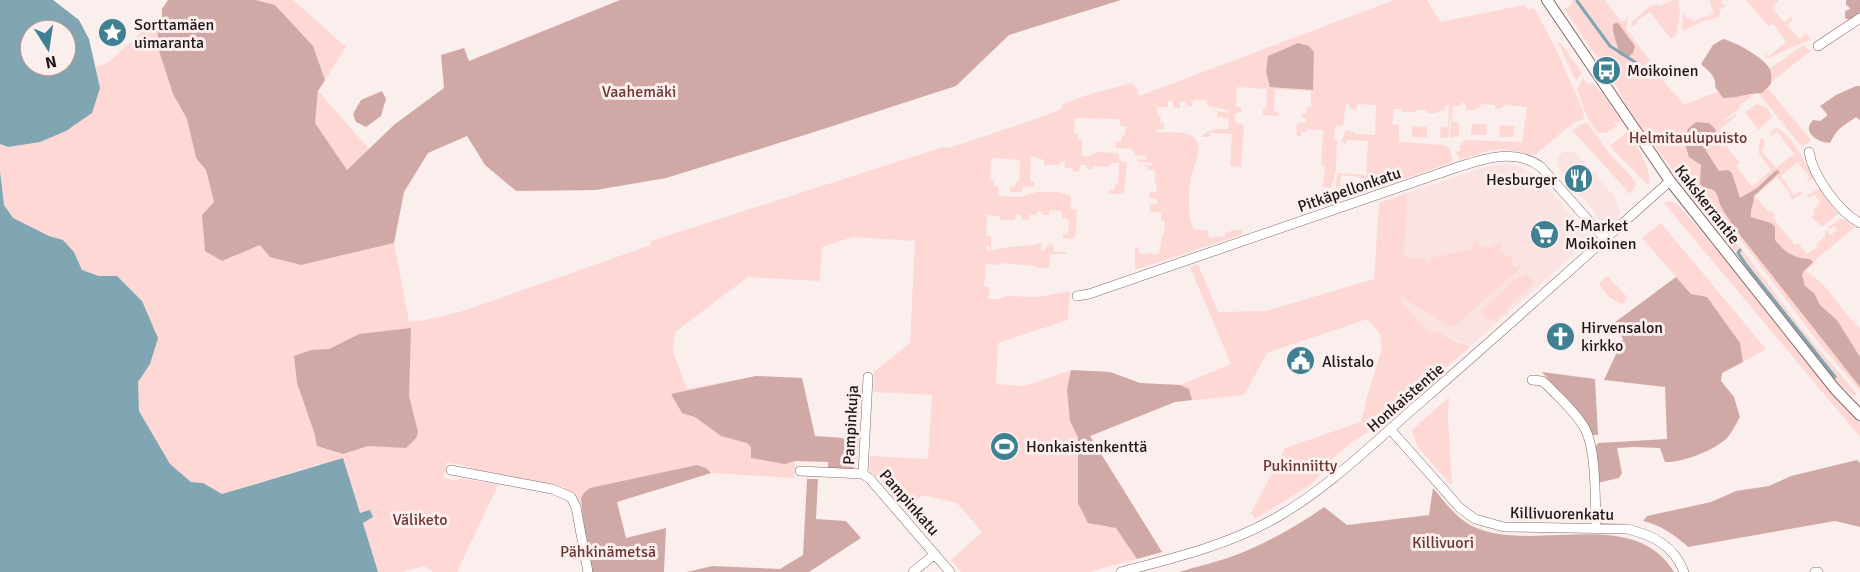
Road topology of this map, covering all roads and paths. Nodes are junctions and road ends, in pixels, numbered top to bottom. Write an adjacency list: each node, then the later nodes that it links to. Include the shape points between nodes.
1 (1547, 0): 5 (main road, Kakskerrantie)
2 (1860, 18): 3 (street)
3 (1818, 46)
4 (1809, 152): 6 (street, via 1834,201)
5 (1670, 181): 7 (street, Honkaistentie); 11 (main road, Kakskerrantie, via 1835,389)
6 (1860, 224)
7 (1605, 239): 8 (street, Pitkäpellonkatu, via 1541,167 1520,157 1499,156); 12 (street, Honkaistentie)
8 (1077, 296)
9 (868, 377): 15 (street, Pampinkuja)
10 (1532, 380): 16 (street, via 1547,385 1588,434)
11 (1860, 415)
12 (1390, 429): 16 (street, Killivuorenkatu, via 1460,508 1475,519 1504,527); 21 (street, Honkaistentie, via 1314,494 1272,520 1213,546)
13 (451, 470): 18 (street, via 552,489 571,497)
14 (800, 471): 15 (street, Pampinkatu)
15 (863, 474): 17 (street, Pampinkatu)
16 (1596, 528): 22 (street, Killivuorenkatu, via 1627,529 1655,538 1675,554)
17 (935, 554): 19 (street); 20 (street, Pampinkatu)
18 (588, 572)
19 (913, 572)
20 (950, 572)
21 (1121, 572)
22 (1683, 572)

